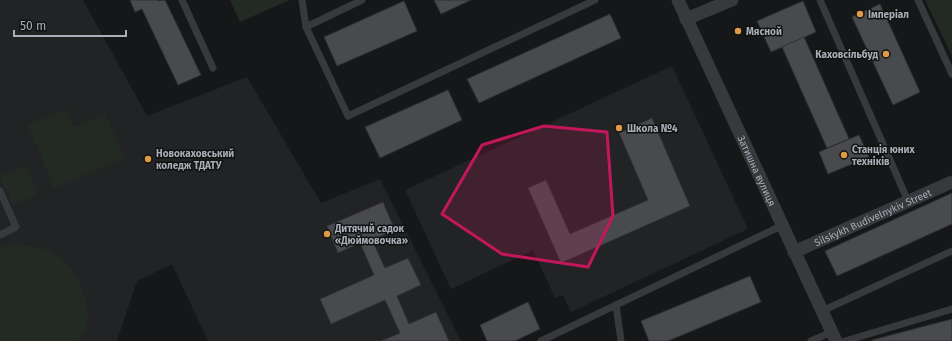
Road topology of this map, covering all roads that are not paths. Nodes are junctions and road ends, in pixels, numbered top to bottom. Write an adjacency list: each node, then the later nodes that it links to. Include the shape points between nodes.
1 (182, 0): 11 (lane)
2 (302, 0): 10 (lane)
3 (362, 0): 10 (lane)
4 (595, 0): 10 (lane, via 348,116)
5 (678, 0): 9 (street, Затишна вулиця)
6 (732, 0): 9 (street)
7 (820, 0): 15 (lane)
8 (918, 0): 12 (lane)
9 (686, 19): 16 (street, Затишна вулиця)
10 (306, 27)
11 (212, 68)
12 (952, 74)
13 (952, 182): 15 (street, Silskykh Budivelnykiv Street)
14 (0, 191): 17 (lane, via 16,227)
15 (908, 201): 19 (street, Silskykh Budivelnykiv Street)
16 (781, 226): 19 (street, Затишна вулиця); 20 (lane)
17 (0, 234)
18 (952, 251): 22 (lane)
19 (794, 252): 22 (street, Затишна вулиця)
20 (616, 305): 24 (lane); 25 (lane)
21 (952, 309): 27 (lane)
22 (822, 311): 23 (street, Затишна вулиця)
23 (834, 337): 26 (lane)
24 (541, 341)
25 (621, 341)
26 (811, 341)
27 (845, 341)

